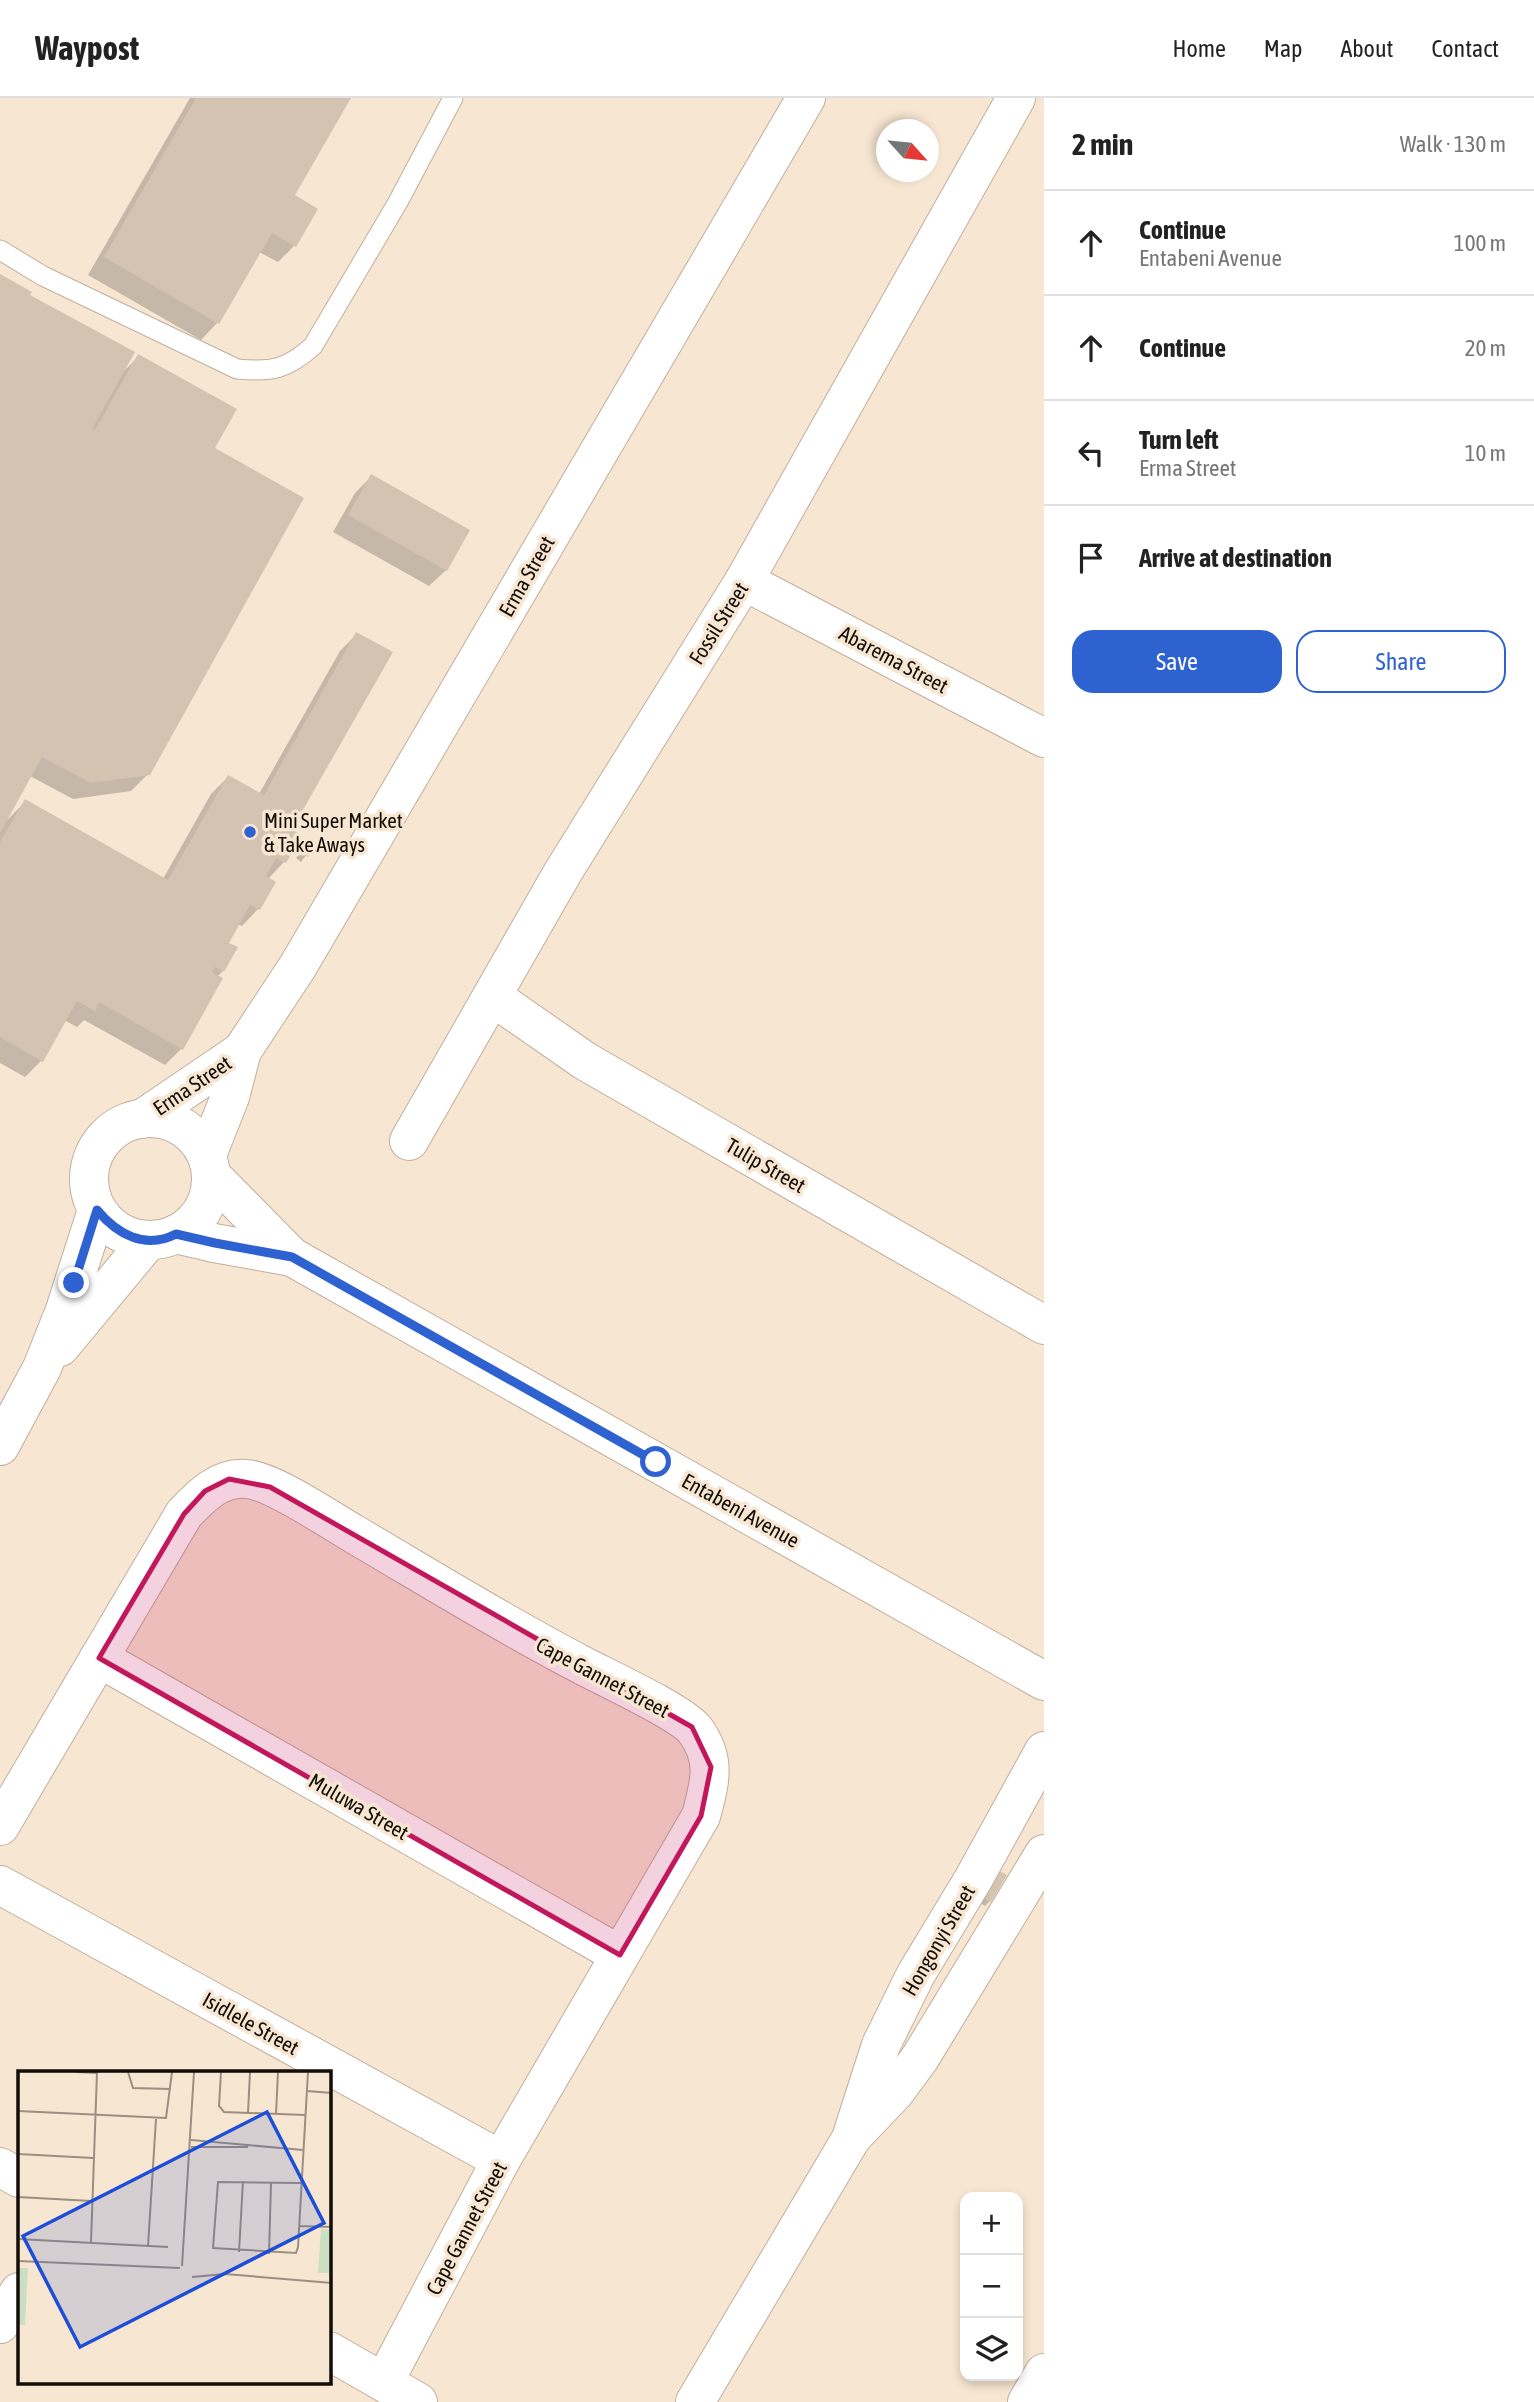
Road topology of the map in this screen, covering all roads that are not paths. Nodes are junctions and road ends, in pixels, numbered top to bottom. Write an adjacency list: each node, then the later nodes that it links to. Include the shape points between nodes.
1 (453, 98): 4 (lane, via 313,346 283,367 237,369)
2 (806, 98): 8 (street, Erma Street, via 305,954)
3 (1016, 98): 5 (street, Fossil Street)
4 (0, 250)
5 (744, 581): 6 (street, Abarema Street); 7 (street, Fossil Street, via 563,872)
6 (1044, 738)
7 (493, 997): 10 (street, Fossil Street); 15 (street, Tulip Street, via 584,1061)
8 (242, 1051): 9 (street, Erma Street); 11 (street, Erma Street)
9 (142, 1119): 11 (street, via 162,1119 181,1126 196,1138); 12 (street, via 123,1124 107,1136 96,1153 90,1191)
10 (410, 1141)
11 (209, 1165): 13 (street, via 209,1196 201,1214 186,1229); 14 (street, Entabeni Avenue)
12 (97, 1210): 13 (street, via 110,1226 128,1236); 16 (street)
13 (162, 1237): 14 (street, Entabeni Avenue); 16 (street, via 125,1271)
14 (292, 1257): 19 (street, Entabeni Avenue)
15 (1044, 1325)
16 (42, 1368): 17 (street)
17 (0, 1446)
18 (99, 1658): 21 (street, Cape Gannet Street); 27 (street, Muluwa Street); 27 (street, Cape Gannet Street, via 184,1514 205,1492 229,1479 248,1479 305,1505 520,1633 669,1712 692,1727 705,1746 711,1767 708,1788 701,1816)
19 (1044, 1681)
20 (1044, 1751): 22 (street, Hongonyi Street)
21 (0, 1826)
22 (997, 1837): 23 (street); 25 (street, Hongonyi Street)
23 (1042, 1857): 26 (street, Hongonyi Street)
24 (0, 1885): 29 (street, Isidlele Street)
25 (949, 1921): 26 (street); 28 (street, Hongonyi Street, via 881,2045)
26 (990, 1943): 28 (street, Hongonyi Street, via 895,2092)
27 (620, 1955): 29 (street, Cape Gannet Street)
28 (852, 2137): 38 (street, Hongonyi Street)
29 (501, 2160): 36 (street, Cape Gannet Street)
30 (0, 2167): 31 (street)
31 (18, 2177)
32 (18, 2294): 33 (street)
33 (0, 2324)
34 (331, 2352): 36 (street)
35 (1044, 2372): 39 (street)
36 (384, 2382): 37 (street)
37 (418, 2402)
38 (695, 2402)
39 (1027, 2402)

